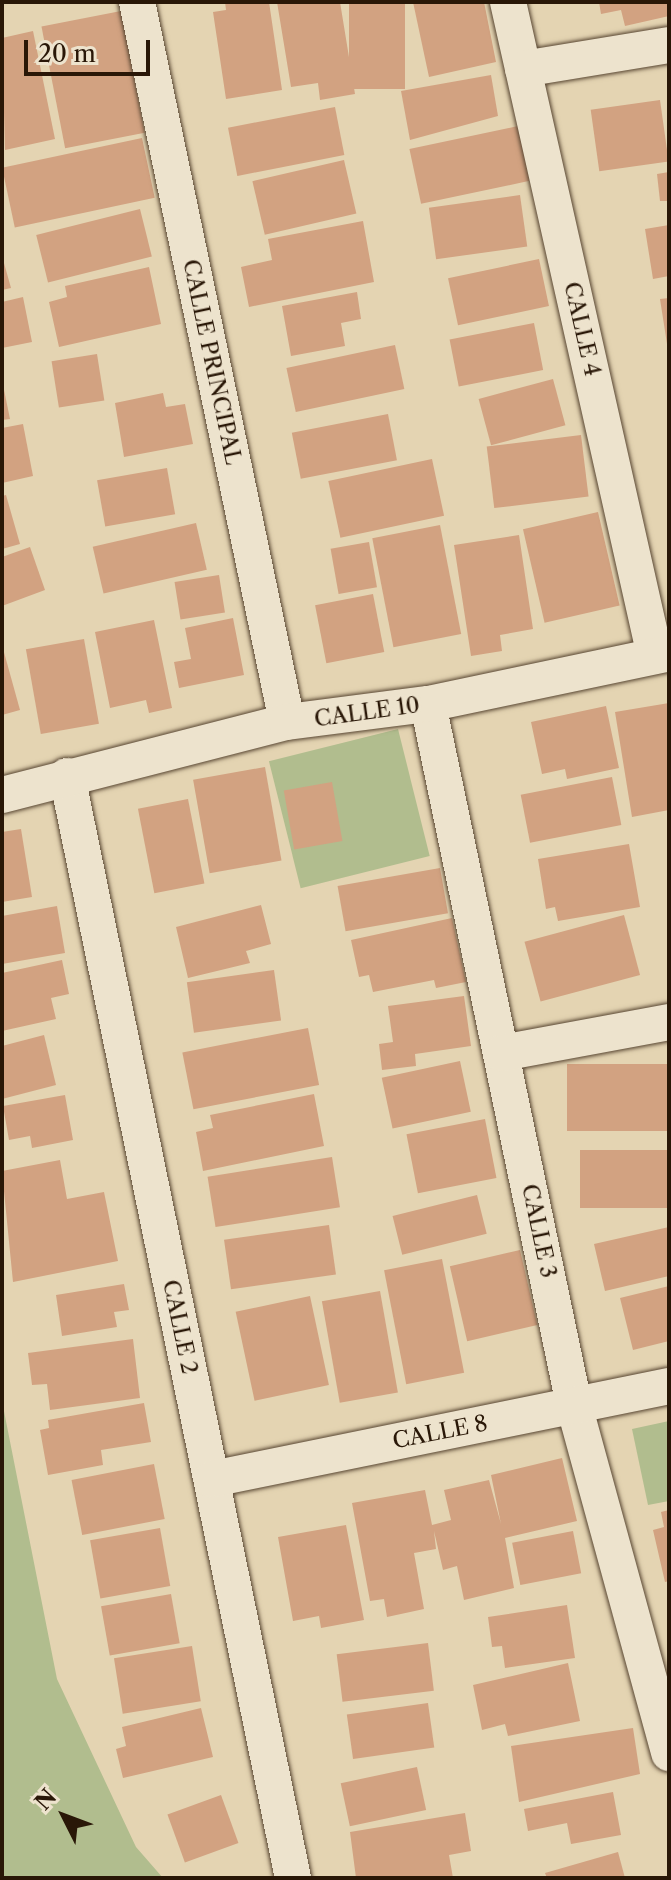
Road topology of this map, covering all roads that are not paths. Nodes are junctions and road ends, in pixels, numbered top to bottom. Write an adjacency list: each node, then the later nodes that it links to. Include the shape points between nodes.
1 (137, 2): 7 (street, CALLE PRINCIPAL)
2 (508, 2): 4 (street, CALLE 4)
3 (669, 45): 4 (street)
4 (523, 69): 5 (street, CALLE 4)
5 (662, 655): 6 (street, CALLE 10)
6 (428, 704): 7 (street, CALLE 10); 11 (street, CALLE 3)
7 (287, 722): 8 (street, CALLE 10)
8 (67, 776): 9 (street, CALLE 10); 14 (street, CALLE 2)
9 (2, 795)
10 (669, 1022): 11 (street)
11 (502, 1053): 13 (street, CALLE 3)
12 (669, 1386): 13 (street, CALLE 8)
13 (574, 1405): 14 (street, CALLE 8); 15 (street, CALLE 3)
14 (212, 1479): 16 (street, CALLE 2)
15 (669, 1753)
16 (293, 1878)

